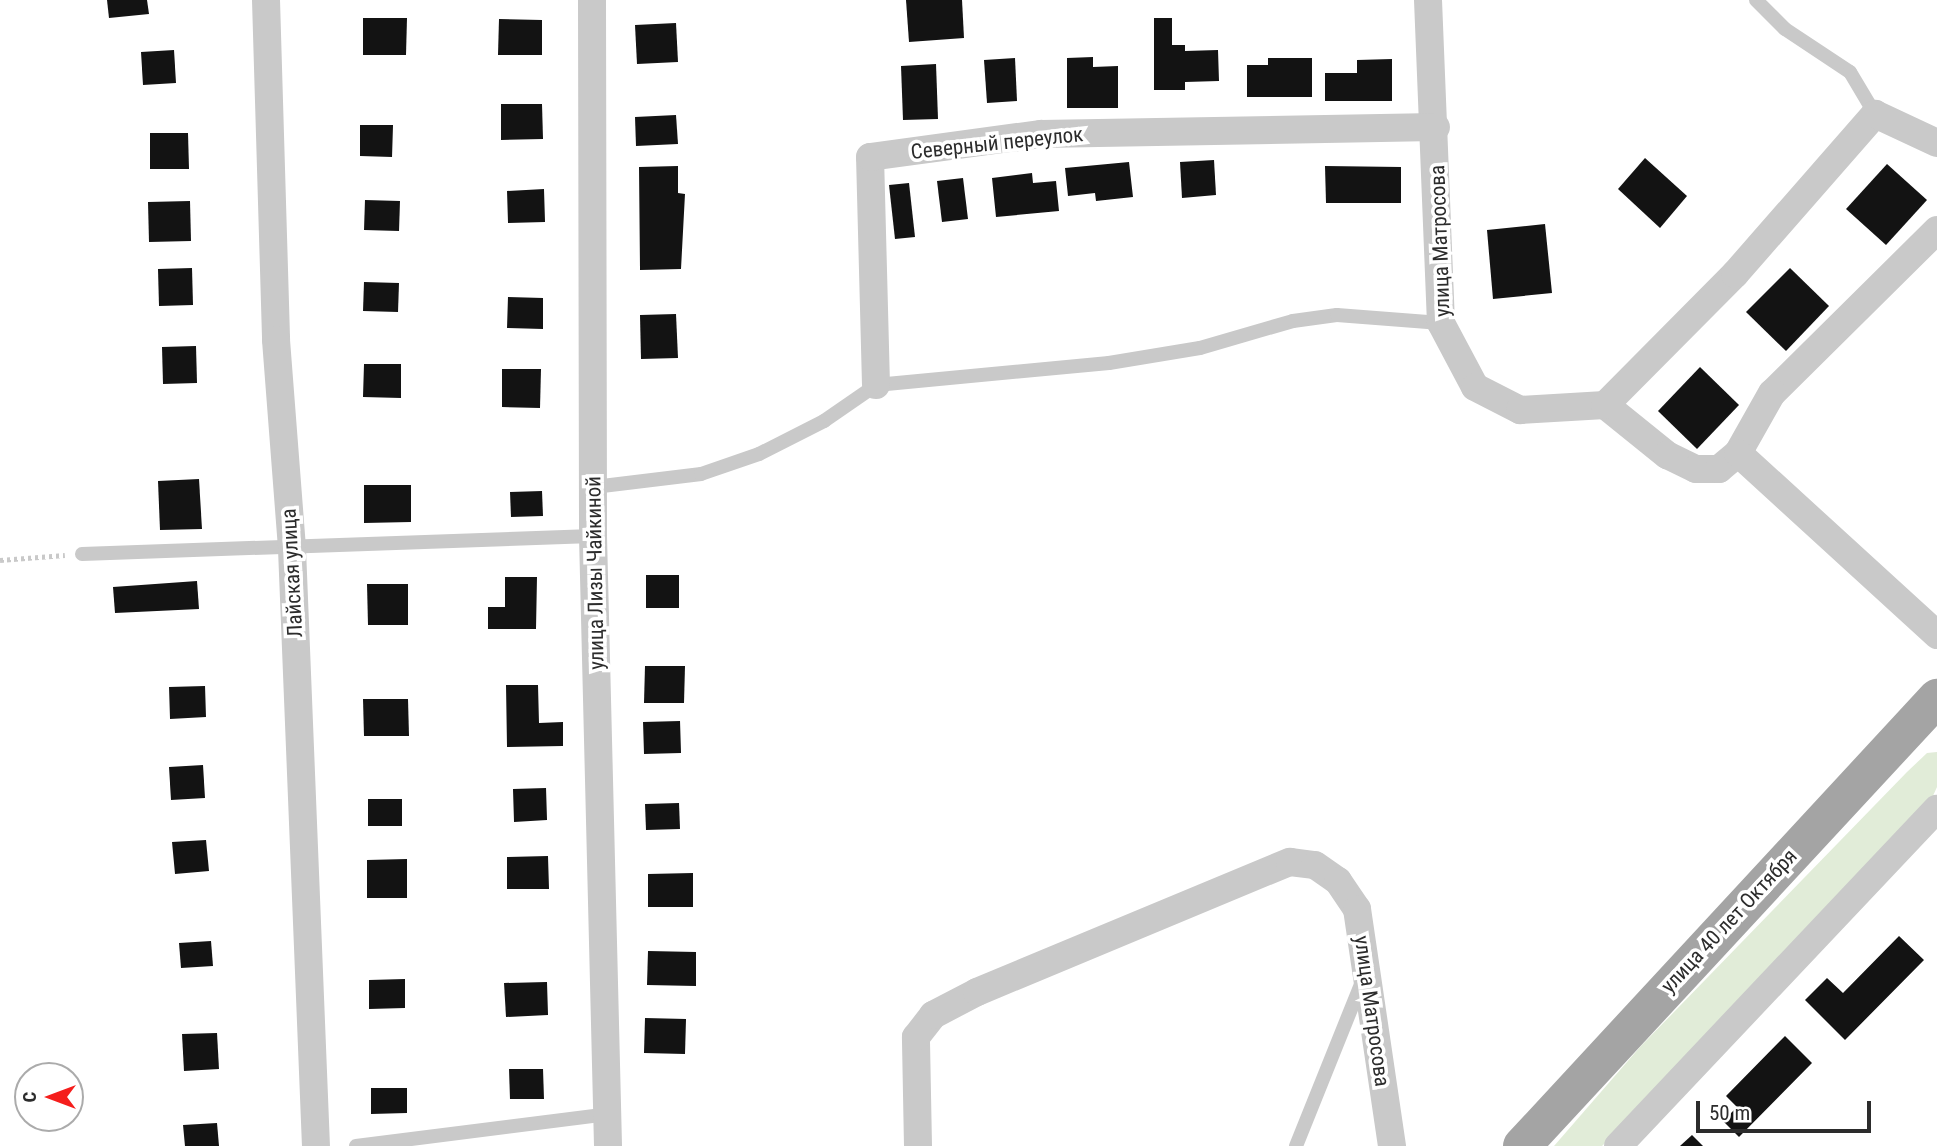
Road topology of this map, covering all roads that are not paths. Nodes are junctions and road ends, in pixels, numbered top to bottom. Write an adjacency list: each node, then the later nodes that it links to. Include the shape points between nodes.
1 (266, 0): 15 (street, Лайская улица, via 276,340)
2 (592, 0): 13 (street, улица Лизы Чайкиной)
3 (1428, 0): 6 (street, улица Матросова)
4 (1756, 0): 5 (lane, via 1786,29 1850,72)
5 (1875, 114): 7 (street); 11 (street, via 1735,274)
6 (1436, 127): 9 (street, улица Матросова); 10 (street, Северный переулок, via 1041,134 870,157)
7 (1937, 142)
8 (1937, 230): 12 (street, via 1772,393)
9 (1441, 323): 10 (lane, via 1337,315 1293,321 1200,348 1109,363); 11 (street, улица Матросова, via 1475,387 1498,402 1545,412)
10 (876, 385): 13 (lane, via 824,421 759,454 701,474)
11 (1605, 405): 12 (street, via 1667,455 1696,469 1719,469)
12 (1738, 453): 17 (street)
13 (594, 487): 14 (street, улица Лизы Чайкиной)
14 (593, 536): 15 (lane); 21 (street, улица Лизы Чайкиной)
15 (292, 550): 16 (lane); 22 (street, Лайская улица)
16 (82, 554)
17 (1937, 635)
18 (1937, 698): 28 (main road, улица 40 лет Октября)
19 (1937, 810): 29 (street)
20 (1366, 971): 25 (street, улица Матросова, via 1357,909 1338,881 1315,865 1290,862 977,992 933,1015 916,1037); 26 (lane); 27 (street, улица Матросова)
21 (608, 1114): 23 (lane); 24 (street, улица Лизы Чайкиной)
22 (316, 1146)
23 (356, 1146)
24 (608, 1146)
25 (918, 1146)
26 (1296, 1146)
27 (1392, 1146)
28 (1522, 1146)
29 (1618, 1146)

